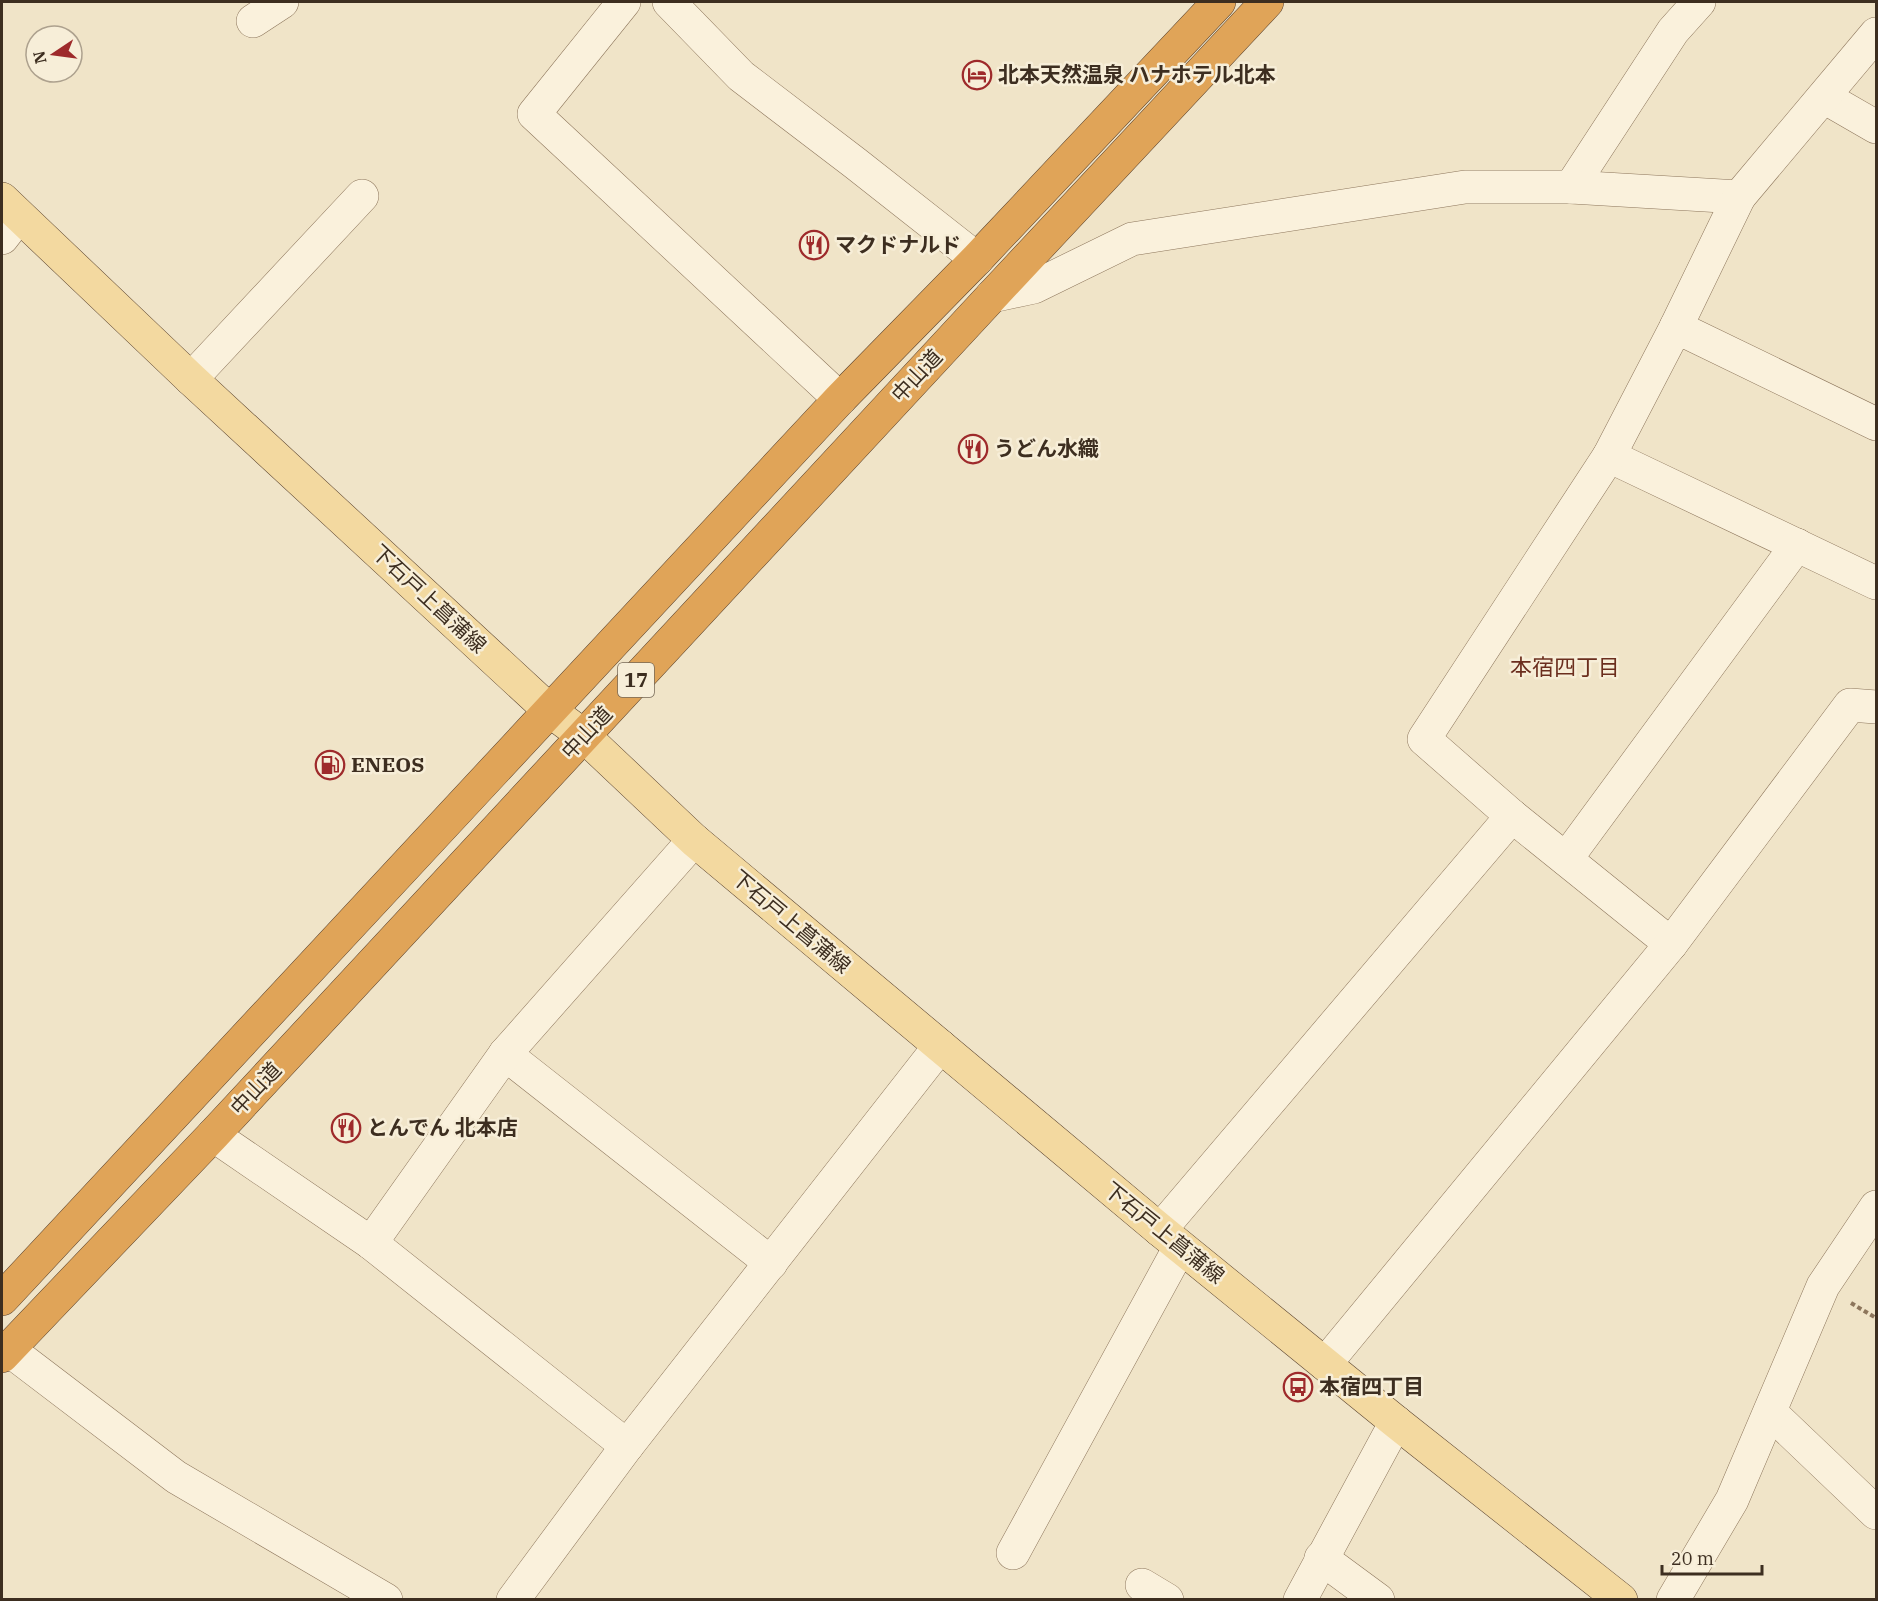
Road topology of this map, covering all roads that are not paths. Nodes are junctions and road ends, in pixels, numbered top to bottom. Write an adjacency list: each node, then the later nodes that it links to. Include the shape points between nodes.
1 (282, 2): 7 (street)
2 (624, 2): 19 (street, via 534,114)
3 (669, 2): 15 (street, via 741,76)
4 (1219, 2): 15 (highway, 中山道 / 17)
5 (1267, 2): 16 (highway, 中山道 / 17)
6 (1700, 2): 11 (street, via 1673,31)
7 (253, 21)
8 (1876, 34): 9 (street)
9 (1824, 97): 10 (street); 13 (street)
10 (1876, 127)
11 (1570, 187): 13 (street); 16 (street, via 1466,187 1132,239 1034,287)
12 (362, 196): 18 (street)
13 (1739, 197): 17 (street)
14 (7, 218): 18 (main road, 下石戸上菖蒲線)
15 (977, 259): 19 (highway, 中山道 / 17)
16 (992, 296): 26 (highway, 中山道 / 17)
17 (1676, 327): 20 (street); 21 (street)
18 (191, 378): 25 (main road, 下石戸上菖蒲線)
19 (840, 399): 25 (highway, 中山道 / 17)
20 (1876, 424)
21 (1609, 456): 22 (street); 27 (street, via 1424,739)
22 (1797, 545): 23 (street); 29 (street)
23 (1876, 583)
24 (1876, 707): 30 (street, via 1850,705)
25 (549, 710): 26 (main road, 下石戸上菖蒲線); 38 (highway, 中山道 / 17)
26 (584, 736): 28 (main road, 下石戸上菖蒲線); 33 (highway, 中山道 / 17)
27 (1512, 816): 29 (street); 35 (street)
28 (694, 840): 31 (main road, 下石戸上菖蒲線); 32 (street)
29 (1566, 860): 30 (street)
30 (1671, 944): 40 (street)
31 (940, 1046): 35 (main road, 下石戸上菖蒲線); 37 (street)
32 (505, 1054): 36 (street); 37 (street)
33 (213, 1135): 36 (street); 39 (highway, 中山道 / 17)
34 (1876, 1208): 41 (street, via 1823,1286)
35 (1170, 1239): 40 (main road, 下石戸上菖蒲線); 45 (street)
36 (371, 1244): 43 (street)
37 (771, 1263): 43 (street)
38 (2, 1299)
39 (5, 1352): 47 (street, via 176,1477)
40 (1325, 1364): 42 (main road, 下石戸上菖蒲線)
41 (1770, 1412): 44 (street); 52 (street, via 1732,1500)
42 (1396, 1422): 46 (street); 51 (main road, 下石戸上菖蒲線)
43 (627, 1446): 48 (street)
44 (1876, 1513)
45 (1013, 1553)
46 (1322, 1558): 49 (street); 50 (street)
47 (386, 1599)
48 (513, 1599)
49 (1300, 1599)
50 (1378, 1599)
51 (1621, 1599)
52 (1673, 1599)

